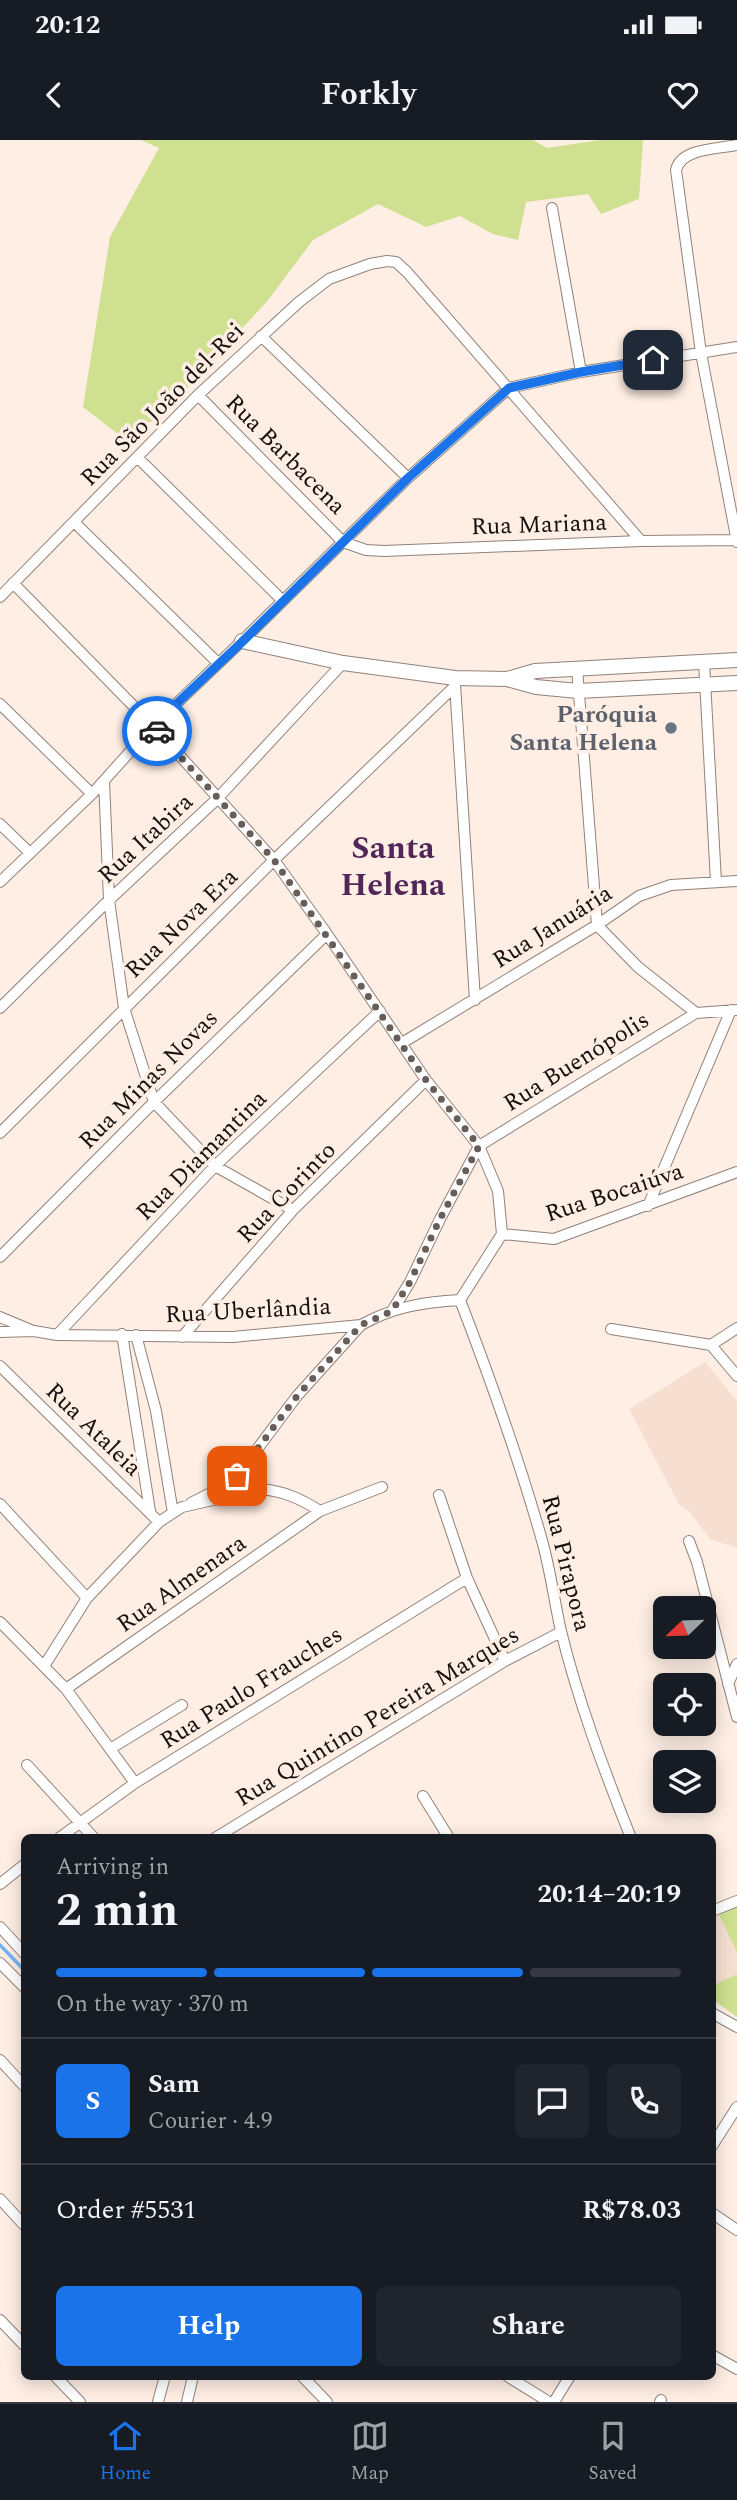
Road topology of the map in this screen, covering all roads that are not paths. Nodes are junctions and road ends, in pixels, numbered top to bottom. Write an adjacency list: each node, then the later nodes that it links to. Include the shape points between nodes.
1 (737, 145): 5 (street, via 688,155 676,170)
2 (552, 208): 6 (street)
3 (261, 336): 7 (street, Rua São João del-Rei, via 330,279 370,264 396,262); 8 (street, Rua São João del-Rei); 10 (street)
4 (737, 347): 5 (street)
5 (701, 353): 6 (street); 13 (street)
6 (581, 372): 7 (street)
7 (509, 388): 10 (street); 12 (street)
8 (198, 395): 9 (street, Rua São João del-Rei); 14 (street, Rua Barbacena)
9 (137, 457): 11 (street, Rua São João del-Rei); 17 (street)
10 (408, 478): 14 (street)
11 (74, 523): 15 (street, Rua São João del-Rei); 21 (street)
12 (641, 541): 13 (street, Rua Mariana); 14 (street, Rua Mariana, via 384,551)
13 (737, 541)
14 (344, 542): 17 (street)
15 (13, 583): 16 (street, Rua São João del-Rei); 30 (street)
16 (0, 597)
17 (283, 601): 18 (street)
18 (242, 642): 21 (street); 22 (street)
19 (737, 660): 20 (street)
20 (704, 662): 23 (street); 27 (street)
21 (219, 663): 30 (street)
22 (343, 663): 25 (street); 33 (street, Rua Itabira)
23 (577, 668): 24 (street, via 534,671); 28 (street)
24 (507, 679): 25 (street); 28 (street)
25 (455, 683): 36 (street, Rua Nova Era); 43 (street)
26 (737, 683): 27 (street)
27 (704, 685): 28 (street); 39 (street)
28 (578, 691): 41 (street)
29 (0, 704): 32 (street)
30 (153, 726): 31 (street); 33 (street)
31 (104, 781): 32 (street); 40 (street)
32 (92, 794): 35 (street)
33 (217, 799): 36 (street); 40 (street, Rua Itabira)
34 (0, 824): 35 (street)
35 (30, 853): 38 (street)
36 (274, 860): 42 (street); 45 (street, Rua Nova Era)
37 (737, 881): 39 (street, Rua Januária)
38 (0, 882)
39 (716, 882): 41 (street, Rua Januária, via 671,885 639,896)
40 (109, 900): 44 (street, Rua Itabira); 45 (street)
41 (597, 925): 43 (street, Rua Januária); 48 (street, via 638,967)
42 (327, 934): 47 (street); 51 (street, Rua Minas Novas)
43 (475, 1000): 49 (street, Rua Januária)
44 (0, 1007)
45 (124, 1008): 51 (street); 52 (street, Rua Nova Era)
46 (734, 1010): 48 (street); 56 (street)
47 (380, 1011): 49 (street); 54 (street, Rua Diamantina)
48 (695, 1013): 53 (street, Rua Buenópolis)
49 (402, 1043): 50 (street)
50 (426, 1080): 53 (street); 57 (street, Rua Corinto)
51 (154, 1101): 54 (street); 59 (street, Rua Minas Novas)
52 (0, 1133)
53 (479, 1146): 58 (street, via 498,1191); 61 (street)
54 (215, 1166): 57 (street); 69 (street, Rua Diamantina)
55 (737, 1172): 56 (street, Rua Bocaiúva)
56 (648, 1206): 58 (street, Rua Bocaiúva, via 554,1239)
57 (293, 1210): 71 (street, Rua Corinto)
58 (502, 1234): 60 (street)
59 (0, 1257)
60 (460, 1300): 61 (street, Rua Uberlândia, via 423,1302); 86 (street, Rua Pirapora, via 512,1440 542,1541)
61 (392, 1311): 63 (street, Rua Uberlândia)
62 (0, 1317): 66 (street, Rua Uberlândia)
63 (361, 1325): 71 (street, Rua Uberlândia); 78 (street, via 297,1396 237,1476)
64 (737, 1328): 72 (street)
65 (611, 1329): 72 (street)
66 (34, 1331): 67 (street, Rua Uberlândia); 69 (street, Rua Uberlândia)
67 (0, 1332)
68 (122, 1334): 69 (street, Rua Uberlândia); 70 (street, Rua Uberlândia); 80 (street)
69 (57, 1335)
70 (135, 1335): 71 (street, Rua Uberlândia); 78 (street)
71 (182, 1337)
72 (711, 1345): 74 (street)
73 (0, 1366): 80 (street, Rua Ataleia)
74 (737, 1376)
75 (382, 1487): 79 (street, Rua Almenara)
76 (439, 1495): 83 (street)
77 (0, 1504): 84 (street)
78 (178, 1510): 79 (street, via 261,1489 300,1499); 81 (street)
79 (320, 1511): 91 (street, Rua Almenara)
80 (150, 1512): 81 (street, Rua Ataleia)
81 (159, 1522): 84 (street)
82 (689, 1541): 90 (street)
83 (467, 1578): 87 (street); 96 (street, Rua Paulo Frauches)
84 (87, 1598): 89 (street)
85 (0, 1622): 89 (street)
86 (561, 1632): 87 (street, Rua Quintino Pereira Marques); 103 (street, Rua Pirapora)
87 (505, 1661): 101 (street, Rua Quintino Pereira Marques)
88 (737, 1664): 90 (street)
89 (44, 1666): 91 (street)
90 (729, 1684): 93 (street)
91 (66, 1689): 94 (street)
92 (182, 1705): 94 (street)
93 (737, 1717)
94 (110, 1749): 96 (street)
95 (27, 1765): 98 (street)
96 (135, 1783): 98 (street, Rua Paulo Frauches)
97 (423, 1796): 102 (street)
98 (80, 1822): 99 (street, Rua Paulo Frauches); 100 (street)
99 (64, 1834)
100 (90, 1834)
101 (222, 1834)
102 (447, 1834)
103 (629, 1834)
104 (21, 1867): 105 (street)
105 (0, 1884)
106 (737, 1901): 107 (street)
107 (716, 1909)
108 (0, 1927): 109 (street)
109 (21, 1950)
110 (0, 1962): 111 (street)
111 (21, 1984)
112 (716, 2015): 113 (street)
113 (737, 2027)
114 (0, 2060): 115 (street)
115 (21, 2083)
116 (735, 2112): 117 (street)
117 (716, 2140)
118 (0, 2199): 120 (street)
119 (716, 2216): 121 (street)
120 (21, 2222)
121 (737, 2230)
122 (0, 2320): 123 (street)
123 (21, 2342)
124 (716, 2356): 125 (street)
125 (737, 2369)
126 (59, 2380): 132 (street)
127 (164, 2380): 133 (street)
128 (192, 2380): 134 (street)
129 (306, 2380): 135 (street)
130 (513, 2380): 136 (street)
131 (568, 2380): 137 (street)
132 (80, 2402)
133 (158, 2402)
134 (187, 2402)
135 (327, 2402)
136 (549, 2402)
137 (554, 2402)

